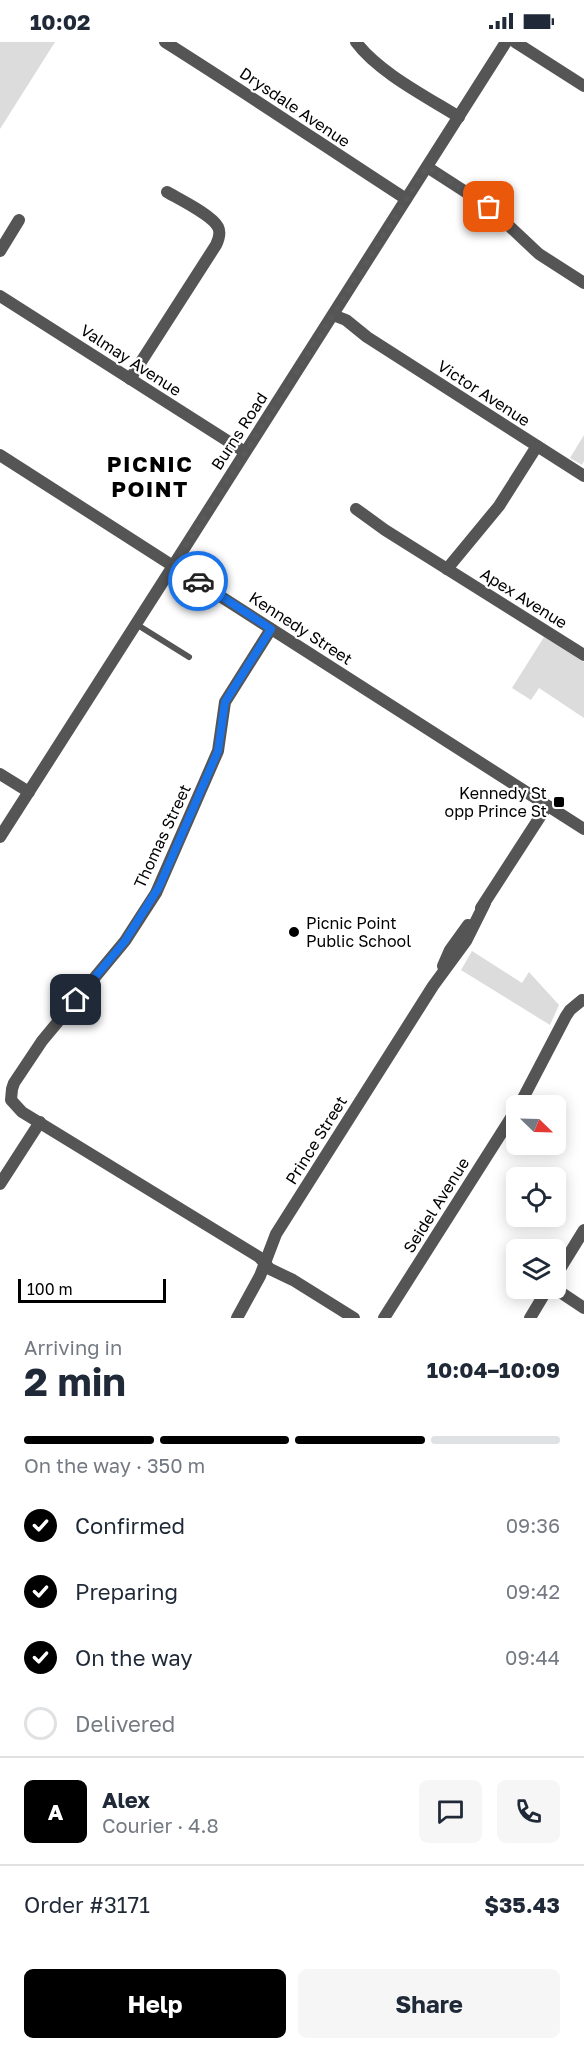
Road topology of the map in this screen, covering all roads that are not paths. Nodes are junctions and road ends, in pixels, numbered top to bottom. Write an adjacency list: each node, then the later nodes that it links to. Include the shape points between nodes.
1 (165, 42): 9 (street, Drysdale Avenue)
2 (356, 42): 6 (street, via 379,66)
3 (506, 42): 6 (street, Burns Road)
4 (515, 42): 5 (street)
5 (584, 86)
6 (459, 117): 7 (street, Burns Road)
7 (427, 167): 9 (street, Burns Road); 12 (street, via 489,207 538,254)
8 (167, 192): 15 (street, via 213,221 220,234)
9 (406, 199): 14 (street, Burns Road)
10 (20, 220): 11 (street)
11 (0, 251)
12 (584, 283)
13 (0, 296): 15 (street, Valmay Avenue)
14 (333, 315): 16 (street, Victor Avenue); 17 (street, Burns Road)
15 (130, 379): 17 (street, Valmay Avenue)
16 (537, 446): 19 (street, Victor Avenue); 22 (street, via 499,506)
17 (245, 452): 21 (street, Burns Road)
18 (0, 455): 21 (street, Kennedy Street)
19 (584, 476)
20 (356, 509): 22 (street, Apex Avenue)
21 (173, 566): 23 (street, Burns Road); 24 (street, Kennedy Street)
22 (447, 569): 25 (street, Apex Avenue)
23 (136, 624): 26 (lane); 28 (street, Burns Road)
24 (271, 629): 29 (street, Kennedy Street); 34 (street, Thomas Street, via 225,702 218,751 159,887 121,947 38,1046)
25 (584, 656)
26 (189, 657)
27 (0, 774): 28 (street)
28 (29, 792): 31 (street, Burns Road)
29 (547, 806): 30 (street, Kennedy Street); 40 (street, Prince Street, via 450,950 433,986 276,1234)
30 (584, 829)
31 (0, 837)
32 (582, 1000): 33 (street, via 566,1016)
33 (525, 1095)
34 (6, 1101): 35 (street, Thomas Street)
35 (40, 1122): 37 (street); 40 (street, Thomas Street)
36 (506, 1126): 46 (street, Seidel Avenue)
37 (0, 1184)
38 (584, 1230): 39 (street)
39 (566, 1259)
40 (265, 1263): 44 (street, Prince Street); 45 (street, Thomas Street)
41 (566, 1296): 43 (street)
42 (541, 1299): 47 (street)
43 (584, 1308)
44 (237, 1318)
45 (354, 1318)
46 (384, 1318)
47 (530, 1318)

